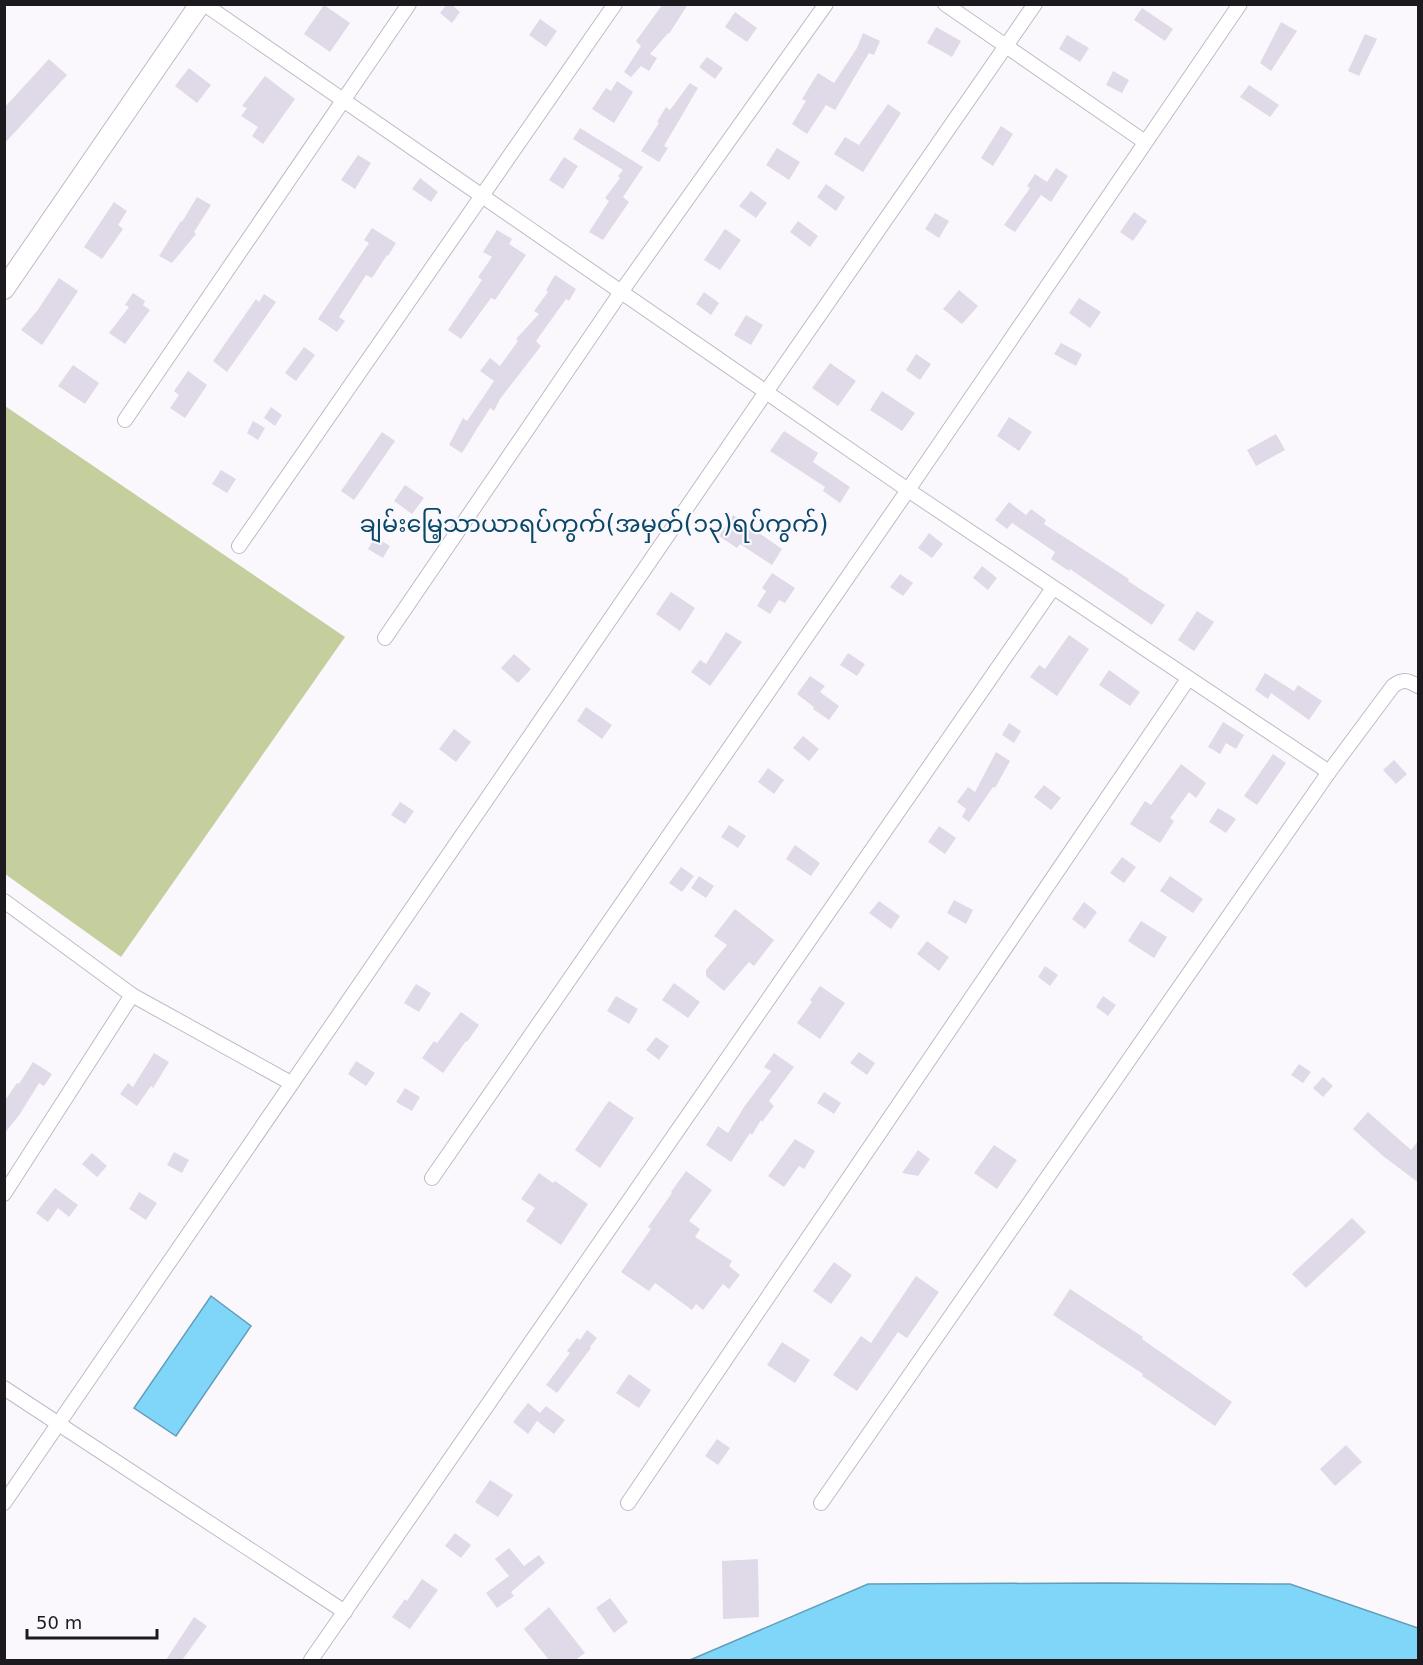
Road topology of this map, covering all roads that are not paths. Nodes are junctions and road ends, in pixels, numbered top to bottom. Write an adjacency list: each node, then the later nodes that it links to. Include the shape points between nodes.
1 (200, 4): 13 (main road)
2 (204, 4): 10 (street)
3 (409, 4): 10 (street)
4 (615, 4): 12 (street)
5 (826, 4): 14 (street)
6 (945, 4): 9 (street)
7 (1035, 4): 9 (street)
8 (1240, 4): 11 (street)
9 (1007, 46): 11 (street); 15 (street)
10 (344, 101): 12 (street); 16 (street)
11 (1146, 142): 17 (street)
12 (482, 196): 14 (street); 18 (street)
13 (4, 289)
14 (621, 292): 15 (street); 20 (street)
15 (766, 392): 17 (street); 26 (street)
16 (125, 420)
17 (908, 490): 19 (street); 27 (street)
18 (239, 546)
19 (1053, 588): 21 (street); 34 (street)
20 (386, 638)
21 (1188, 679): 23 (street); 32 (street)
22 (1419, 686): 23 (street, via 1407,681 1393,686)
23 (1329, 772): 33 (street)
24 (4, 901): 25 (street)
25 (132, 995): 26 (street); 28 (street)
26 (291, 1083): 30 (street)
27 (432, 1178)
28 (4, 1194)
29 (4, 1388): 30 (street)
30 (58, 1423): 31 (street); 34 (street)
31 (4, 1503)
32 (628, 1503)
33 (821, 1503)
34 (345, 1612): 35 (street)
35 (311, 1660)

